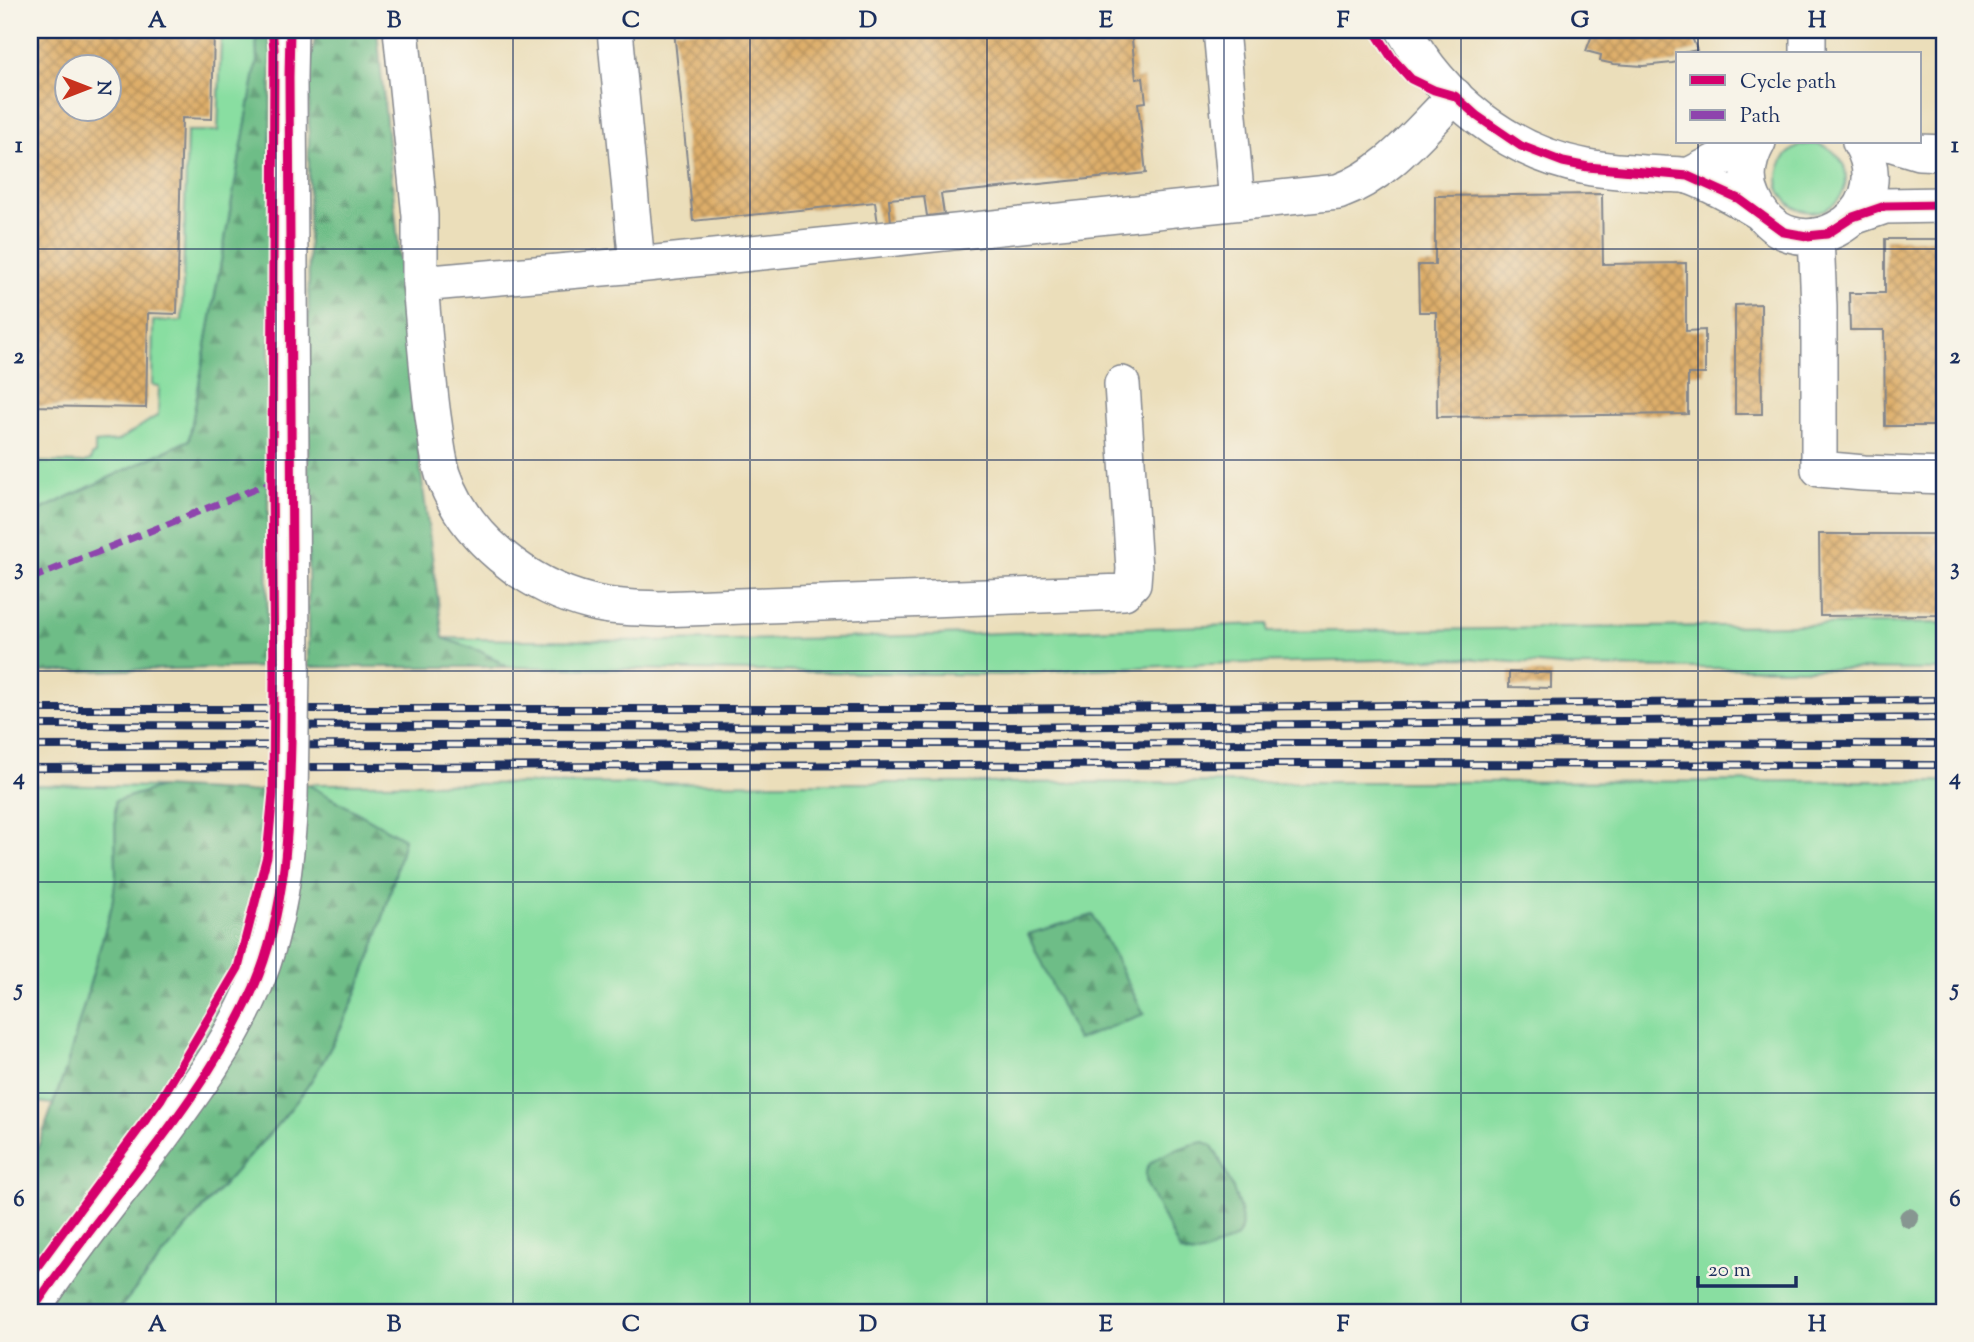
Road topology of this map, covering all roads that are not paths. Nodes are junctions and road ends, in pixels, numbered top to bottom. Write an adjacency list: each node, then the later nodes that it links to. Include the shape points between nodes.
1 (290, 30): 24 (street, bridge, via 290,798 286,856 273,928 255,984 216,1060)
2 (401, 30): 21 (street, via 420,216)
3 (615, 30): 20 (street)
4 (1221, 30): 15 (street)
5 (1404, 30): 8 (street)
6 (1808, 30): 7 (street)
7 (1808, 52)
8 (1455, 96): 14 (street, via 1496,130 1543,155 1588,167); 15 (street, via 1373,175 1338,192)
9 (1752, 144): 14 (street)
10 (1755, 144): 17 (street, via 1748,175)
11 (1861, 144): 18 (street, via 1869,163 1870,183)
12 (1893, 144): 13 (street)
13 (1944, 153)
14 (1688, 176): 17 (street)
15 (1237, 202): 20 (street)
16 (1944, 205): 18 (street, via 1885,206)
17 (1760, 213): 19 (street, via 1784,232)
18 (1853, 218): 19 (street)
19 (1816, 236): 23 (street, via 1819,469)
20 (638, 265): 21 (street)
21 (420, 284): 22 (street, via 438,451 444,478 456,501 482,538 512,564 555,589 602,605 659,608 1124,592 1133,583 1134,569)
22 (1122, 384)
23 (1944, 476)
24 (31, 1312)

